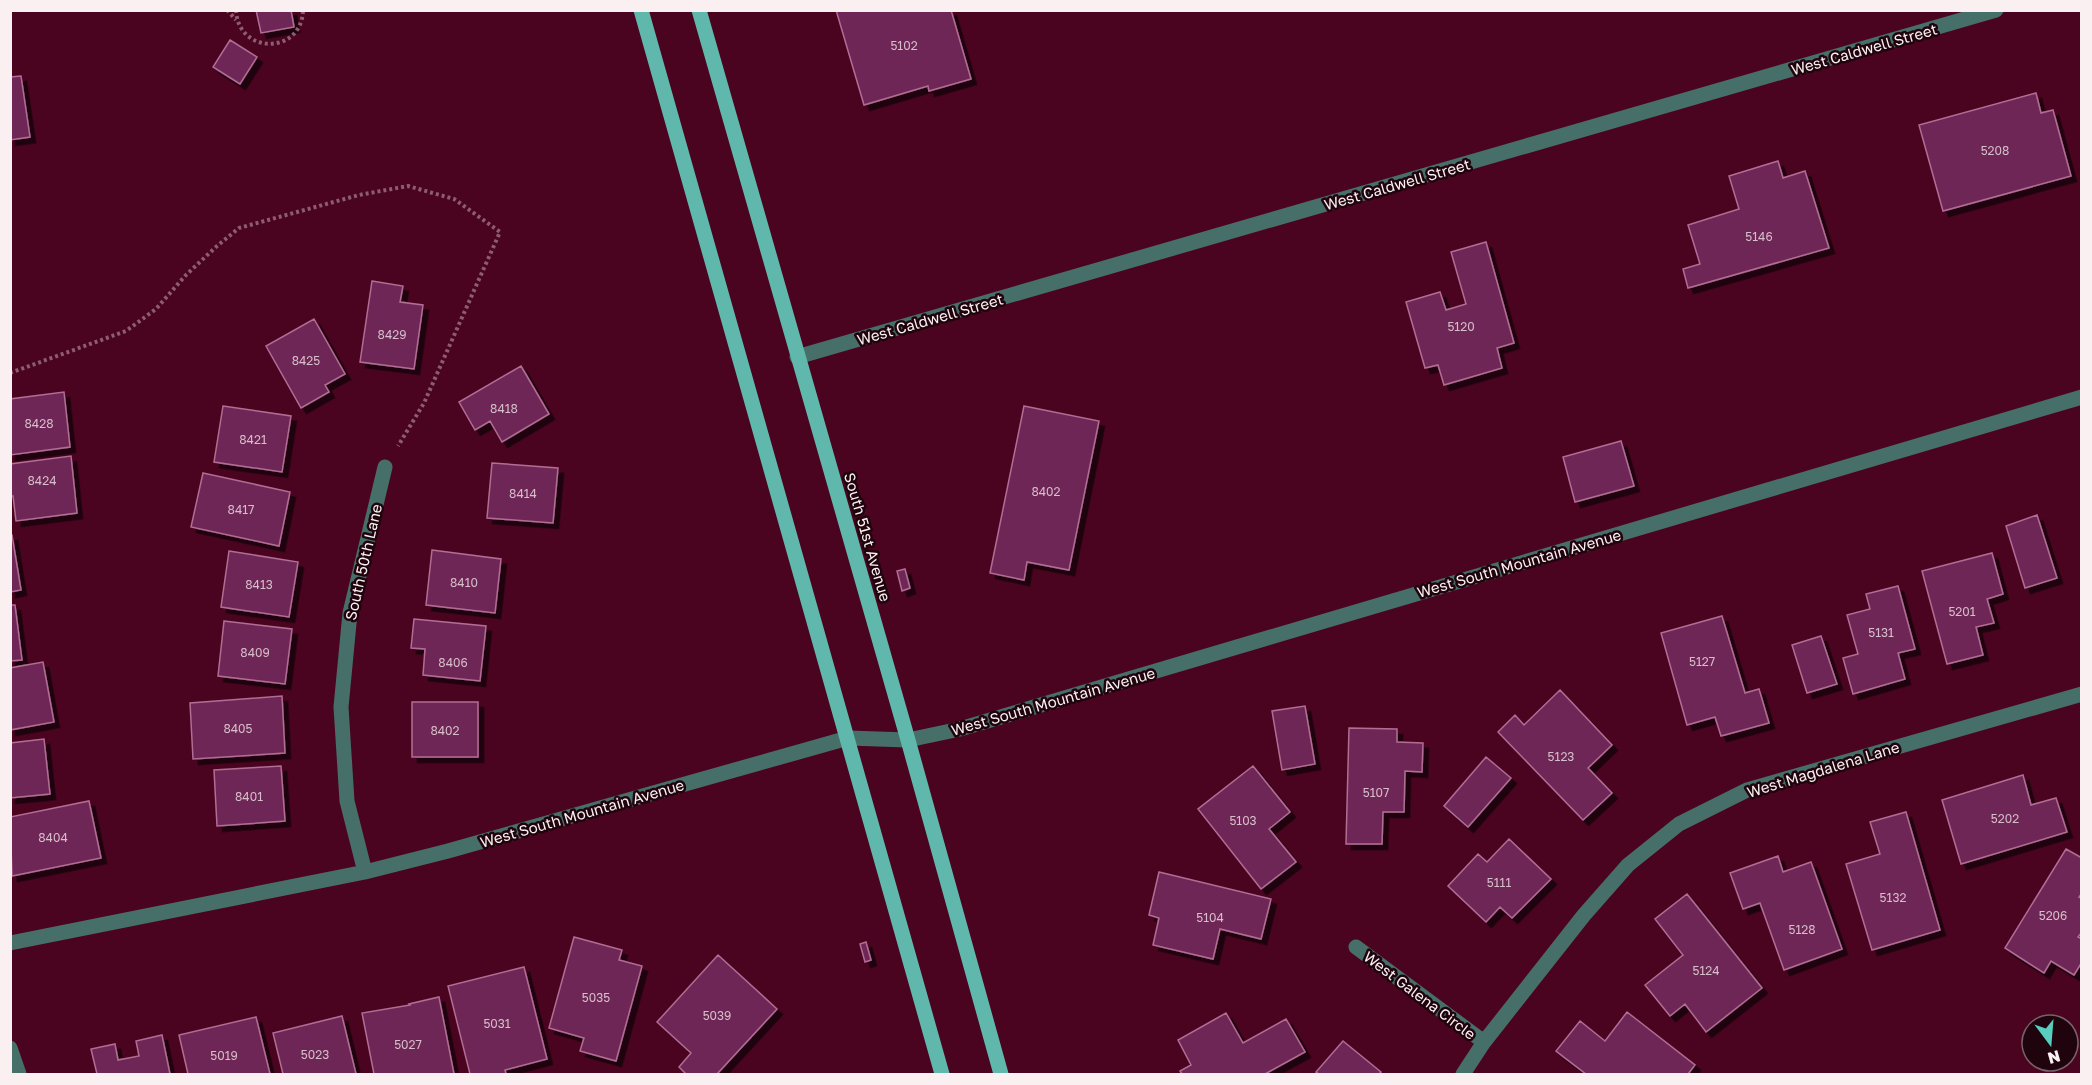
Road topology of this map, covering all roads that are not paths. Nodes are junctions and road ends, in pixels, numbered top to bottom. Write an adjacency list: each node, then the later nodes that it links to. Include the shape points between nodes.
1 (641, 10): 8 (main road)
2 (699, 10): 4 (main road, South 51st Avenue)
3 (1996, 10): 4 (street, West Caldwell Street)
4 (797, 357): 9 (main road, South 51st Avenue)
5 (2082, 397): 9 (street, West South Mountain Avenue, via 972,725)
6 (385, 467): 10 (street, South 50th Lane, via 350,613 341,707 347,801)
7 (2082, 694): 13 (street, West Magdalena Lane, via 1747,790 1679,825 1628,865)
8 (848, 738): 9 (street, West South Mountain Avenue); 10 (street, West South Mountain Avenue); 16 (main road)
9 (908, 740): 17 (main road, South 51st Avenue)
10 (365, 872): 11 (street, West South Mountain Avenue)
11 (10, 943)
12 (1356, 947): 13 (street, West Galena Circle)
13 (1484, 1042): 18 (street, West Magdalena Lane)
14 (10, 1048): 15 (street)
15 (19, 1074)
16 (942, 1074)
17 (1001, 1074)
18 (1463, 1074)

